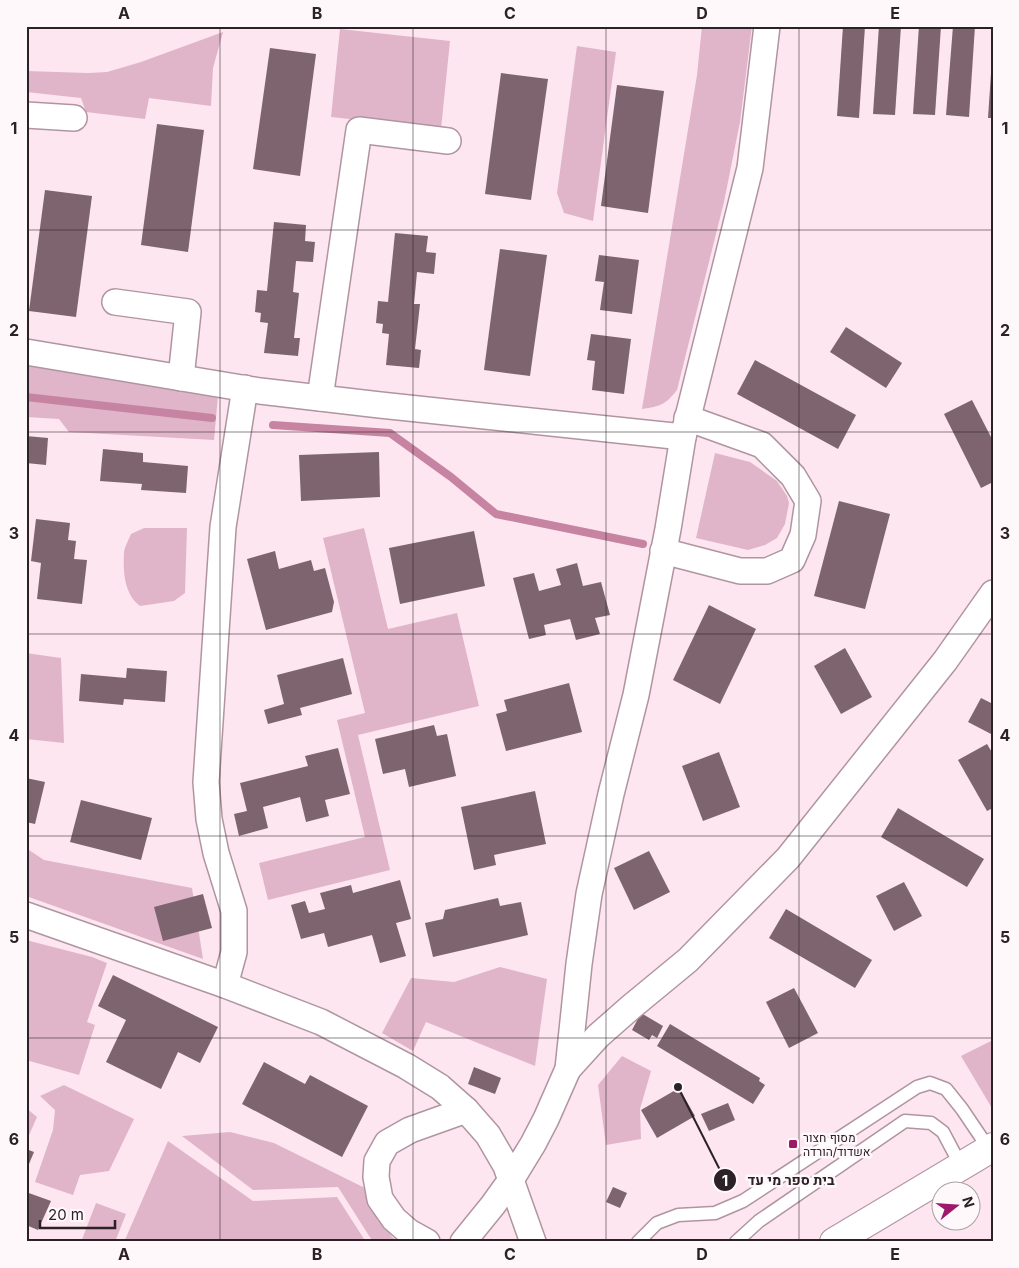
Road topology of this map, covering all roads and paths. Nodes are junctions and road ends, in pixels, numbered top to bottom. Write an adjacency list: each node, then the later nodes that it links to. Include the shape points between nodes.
1 (767, 26): 10 (street, via 750,168)
2 (26, 115): 3 (street)
3 (74, 118)
4 (448, 141): 9 (street, via 359,130)
5 (116, 302): 7 (street, via 188,312)
6 (26, 352): 7 (street)
7 (181, 378): 8 (street)
8 (245, 388): 9 (street); 14 (street, via 223,527 206,782 216,853 234,911 234,952)
9 (320, 398): 10 (street)
10 (685, 428): 11 (street); 11 (street, via 762,445 793,476 808,501 803,535 792,560 767,571 740,571)
11 (664, 551): 15 (street, via 636,695 589,894)
12 (993, 593): 15 (street, via 946,661 788,858 688,960 598,1036)
13 (26, 915): 14 (street)
14 (225, 985): 16 (street, via 329,1026 440,1086)
15 (568, 1070): 19 (street, via 546,1119)
16 (466, 1110): 19 (street, via 488,1135); 20 (street, via 410,1130 387,1143 377,1162 380,1199 394,1219)
17 (991, 1148): 18 (main road); 23 (lane, via 946,1089 930,1082 917,1087 743,1201 715,1213 678,1215 657,1223)
18 (961, 1166): 24 (lane, via 943,1132 930,1123 905,1121 759,1221); 25 (main road)
19 (511, 1180): 21 (street); 22 (street)
20 (427, 1242)
21 (463, 1242)
22 (533, 1242)
23 (638, 1242)
24 (736, 1242)
25 (834, 1242)

